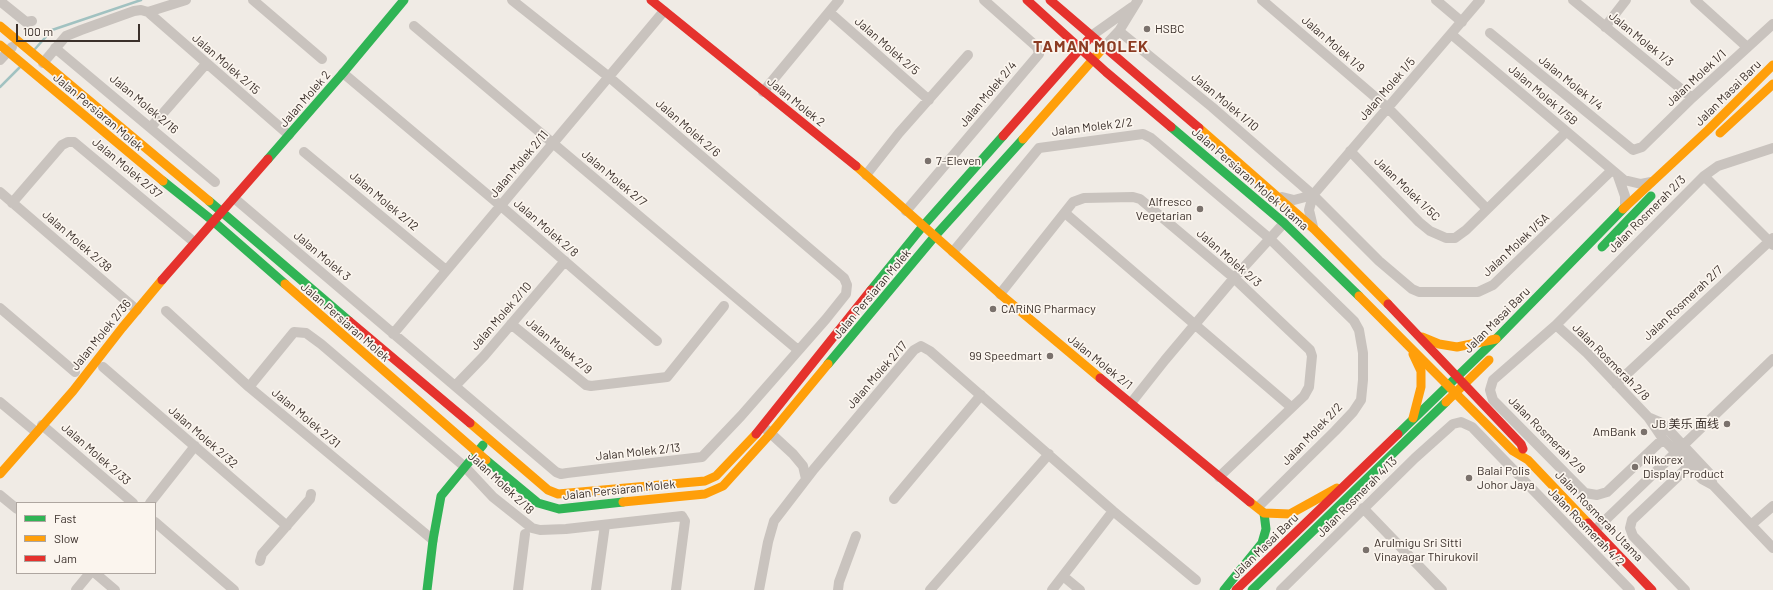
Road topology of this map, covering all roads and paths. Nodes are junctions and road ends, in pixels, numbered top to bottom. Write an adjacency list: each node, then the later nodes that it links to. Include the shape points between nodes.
1 (186, 0): 19 (street)
2 (253, 0): 39 (street)
3 (404, 0): 45 (main road, Jalan Molek 2)
4 (512, 0): 46 (street, Jalan Molek 2/6)
5 (651, 0): 18 (main road, Jalan Molek 2)
6 (839, 0): 20 (street)
7 (984, 0): 77 (street, Jalan Molek 2/4, via 1037,47 1039,54)
8 (1027, 0): 36 (main road, Jalan Persiaran Molek Utama)
9 (1050, 0): 30 (main road, Jalan Persiaran Molek Utama)
10 (1262, 0): 52 (street, Jalan Molek 1/9)
11 (1436, 0): 22 (street)
12 (1480, 0): 22 (street, Jalan Molek 1/5)
13 (1573, 0): 26 (street, Jalan Molek 1/3)
14 (1626, 0): 26 (street)
15 (1695, 0): 34 (street)
16 (0, 1): 21 (street, via 26,22)
17 (1135, 3): 27 (street); 30 (street)
18 (664, 11): 46 (street, Jalan Molek 2/11); 48 (main road, Jalan Molek 2)
19 (148, 12): 35 (street, via 134,11 81,30 66,36); 43 (street, Jalan Molek 2/15)
20 (829, 12): 48 (street); 51 (street, Jalan Molek 2/5)
21 (32, 22)
22 (1462, 22): 29 (street, Jalan Molek 1/5)
23 (1773, 24): 34 (street, Jalan Molek 1/1)
24 (0, 26): 31 (main road, Jalan Persiaran Molek)
25 (414, 26): 58 (street, Jalan Molek 2/7)
26 (1606, 27): 50 (street, Jalan Molek 1/3)
27 (1119, 31): 33 (street); 70 (street, Jalan Molek 1/10, via 1212,107)
28 (1490, 33): 60 (street, Jalan Molek 1/4, via 1633,150)
29 (1451, 34): 52 (street, Jalan Molek 1/5); 55 (street, Jalan Molek 1/5B)
30 (1091, 36): 33 (main road, Jalan Persiaran Molek Utama); 36 (main road, Jalan Persiaran Molek)
31 (20, 43): 38 (street); 42 (main road, Jalan Persiaran Molek)
32 (0, 45): 38 (main road, Jalan Persiaran Molek)
33 (1104, 47): 41 (main road, Jalan Persiaran Molek); 71 (main road, Jalan Persiaran Molek Utama)
34 (1748, 47): 50 (street, Jalan Molek 1/1)
35 (55, 48): 42 (street); 54 (street, Jalan Molek 2/16)
36 (1081, 49): 41 (main road, Jalan Persiaran Molek Utama); 82 (main road, Jalan Persiaran Molek)
37 (968, 54): 51 (street)
38 (11, 56): 40 (street); 80 (main road, Jalan Persiaran Molek)
39 (322, 59)
40 (0, 60)
41 (1094, 60): 81 (main road, Jalan Persiaran Molek Utama); 84 (main road, Jalan Persiaran Molek)
42 (41, 61): 78 (main road, Jalan Persiaran Molek)
43 (206, 64): 54 (street); 56 (street, Jalan Molek 2/15)
44 (1773, 65): 66 (main road, Jalan Masai Baru)
45 (343, 73): 56 (main road, Jalan Molek 2); 74 (street, Jalan Molek 2/8)
46 (609, 77): 58 (street, Jalan Molek 2/11); 92 (street, Jalan Molek 2/6)
47 (1773, 84): 53 (main road, Jalan Masai Baru)
48 (764, 92): 64 (main road, Jalan Molek 2)
49 (1773, 97): 53 (main road)
50 (1692, 98): 60 (street, Jalan Molek 1/1)
51 (929, 100): 64 (street)
52 (1388, 108): 61 (street, Jalan Molek 1/5); 76 (street)
53 (1727, 126): 57 (main road, Jalan Masai Baru)
54 (151, 127): 67 (street, Jalan Molek 2/16)
55 (1566, 132): 63 (street, Jalan Molek 1/5B); 76 (street, Jalan Molek 1/5C)
56 (289, 135): 72 (main road, Jalan Molek 2)
57 (1710, 142)
58 (553, 144): 74 (street, Jalan Molek 2/11); 107 (street, Jalan Molek 2/7)
59 (1773, 148): 65 (street, Jalan Rosmerah 2/3, via 1718,166)
60 (1637, 150)
61 (1350, 151): 70 (street, Jalan Molek 1/5); 76 (street, Jalan Molek 1/5C, via 1419,222 1430,231 1446,238 1455,238)
62 (304, 152): 91 (street, Jalan Molek 2/12)
63 (1615, 173): 66 (street, Jalan Molek 1/5B, via 1631,183); 70 (street, Jalan Molek 1/5A, via 1493,285 1478,292 1425,293 1412,290); 75 (street, via 1625,196)
64 (866, 175): 77 (main road, Jalan Molek 2)
65 (1704, 176): 86 (street); 101 (street, Jalan Rosmerah 2/3)
66 (1652, 181): 75 (main road, Jalan Masai Baru)
67 (215, 182)
68 (0, 192): 73 (street, Jalan Molek 2/38)
69 (1656, 192): 89 (main road)
70 (1312, 195): 71 (street, via 1294,200); 83 (street, via 1309,210)
71 (1278, 196): 83 (main road, Jalan Persiaran Molek Utama)
72 (234, 198): 78 (main road, Jalan Molek 2); 102 (street, Jalan Molek 3)
73 (12, 203): 87 (street, Jalan Molek 2/37, via 62,145 74,142); 97 (street, Jalan Molek 2/38)
74 (501, 206): 90 (street, Jalan Molek 2/8); 91 (street, Jalan Molek 2/11)
75 (1625, 207): 104 (main road, Jalan Masai Baru)
76 (1487, 209)
77 (906, 210): 82 (main road, Jalan Molek 2)
78 (222, 212): 80 (main road, Jalan Molek 2/36); 131 (main road, Jalan Persiaran Molek)
79 (1065, 213): 93 (street, Jalan Molek 2/3, via 1073,202 1084,198 1140,199); 94 (street, Jalan Molek 2/3); 100 (street)
80 (213, 221): 87 (main road, Jalan Molek 2/36); 135 (main road, Jalan Persiaran Molek)
81 (1284, 223): 85 (street); 106 (main road, Jalan Persiaran Molek Utama)
82 (923, 226): 84 (main road, Jalan Molek 2/1); 128 (main road, Jalan Persiaran Molek)
83 (1314, 229): 103 (main road, Jalan Persiaran Molek Utama)
84 (935, 236): 88 (main road, Jalan Molek 2/1); 130 (main road, Jalan Persiaran Molek)
85 (1270, 238): 88 (street, Jalan Molek 2/2, via 1151,138 1142,134 1039,148); 93 (street); 155 (street, Jalan Molek 2/2, via 1354,321 1359,330 1363,353 1363,380 1360,400 1353,412)
86 (1772, 241): 112 (street, Jalan Rosmerah 2/7)
87 (194, 242): 97 (main road, Jalan Molek 2/36)
88 (953, 252): 94 (main road, Jalan Molek 2/1)
89 (1595, 254)
90 (565, 261): 99 (street, Jalan Molek 2/10); 105 (street, Jalan Molek 2/8)
91 (446, 270): 102 (street, Jalan Molek 2/11)
92 (844, 278): 107 (street, Jalan Molek 2/13, via 847,285 846,294)
93 (1234, 278): 100 (street); 121 (street, Jalan Molek 2/3, via 1310,350 1312,356 1309,387 1304,396)
94 (1000, 294): 120 (main road, Jalan Molek 2/1)
95 (724, 306): 99 (street, Jalan Molek 2/9, via 667,377 591,386 586,385)
96 (0, 308): 110 (street)
97 (137, 310): 129 (main road, Jalan Molek 2/36)
98 (166, 311): 116 (street, Jalan Molek 2/31)
99 (511, 324): 114 (street, Jalan Molek 2/10)
100 (1195, 325): 120 (street); 121 (street)
101 (1556, 325): 112 (street, Jalan Rosmerah 2/8); 132 (street, Jalan Rosmerah 2/9, via 1493,380 1490,390 1493,400 1585,492 1597,495 1607,492)
102 (393, 334): 114 (street, Jalan Molek 2/13)
103 (1420, 336): 104 (main road, via 1439,344 1457,347); 111 (main road, Jalan Persiaran Molek Utama)
104 (1496, 340): 111 (main road, Jalan Masai Baru)
105 (658, 341)
106 (1410, 347): 113 (main road, Jalan Persiaran Molek Utama); 125 (main road, via 1421,371 1421,387)
107 (798, 350): 114 (street, Jalan Molek 2/13, via 702,457 561,474)
108 (1773, 359): 134 (street)
109 (103, 367): 133 (street, Jalan Molek 2/32)
110 (75, 372)
111 (1457, 377): 113 (main road, Jalan Masai Baru); 115 (main road, Jalan Persiaran Molek Utama)
112 (1616, 384): 124 (street, Jalan Rosmerah 2/8)
113 (1448, 385): 117 (main road, Jalan Persiaran Molek Utama); 125 (main road, Jalan Masai Baru)
114 (455, 386)
115 (1464, 386): 117 (main road, Jalan Masai Baru); 122 (main road, Jalan Rosmerah Utama); 122 (main road, Jalan Masai Baru, via 1491,358 1480,376 1478,385)
116 (249, 387): 141 (street, Jalan Molek 2/18, via 294,332 306,333); 164 (street, Jalan Molek 2/31)
117 (1456, 394): 123 (main road, Jalan Rosmerah Utama); 126 (main road, Jalan Masai Baru)
118 (981, 395): 137 (street, Jalan Molek 2/17); 139 (street, Jalan Molek 2/17, via 921,346 914,350); 149 (street)
119 (0, 402): 129 (street, Jalan Molek 2/33)
120 (1131, 403): 143 (main road, Jalan Molek 2/1)
121 (1291, 407): 143 (street, Jalan Molek 2/3)
122 (1486, 407): 138 (main road, Jalan Rosmerah Utama, via 1521,444)
123 (1476, 415): 126 (main road, via 1455,412 1438,416); 138 (main road, Jalan Rosmerah Utama, via 1513,451)
124 (1648, 417): 132 (street, Jalan Rosmerah 2/8); 134 (street, Jalan Rosmerah 2/8, via 1662,423)
125 (1413, 418): 145 (main road, Jalan Masai Baru)
126 (1424, 424): 185 (main road, Jalan Masai Baru)
127 (1453, 424): 154 (street, Jalan Rosmerah 4/13); 188 (street, Jalan Rosmerah 4/2, via 1461,422 1472,427)
128 (763, 426): 130 (street); 131 (main road, Jalan Persiaran Molek, via 724,470 705,482 558,494 548,490)
129 (39, 428): 142 (main road, Jalan Molek 2/36); 150 (street, Jalan Molek 2/33)
130 (771, 433): 135 (main road, Jalan Persiaran Molek, via 723,486 705,494 559,509 538,503); 136 (street)
131 (488, 439): 135 (main road)
132 (1663, 439): 134 (street, Jalan Rosmerah 2/8)
133 (195, 446): 151 (street); 160 (street, Jalan Molek 2/32)
134 (1679, 448): 140 (street); 146 (street, via 1709,473); 161 (street)
135 (477, 452): 141 (main road)
136 (793, 454): 139 (street); 144 (street, via 803,466)
137 (1049, 454): 156 (street, Jalan Molek 2/17); 180 (street)
138 (1528, 460): 161 (main road, Jalan Rosmerah Utama)
139 (819, 463): 144 (street, Jalan Molek 2/17)
140 (1689, 466): 146 (street, via 1702,479); 190 (street, via 1632,520 1630,528 1633,536)
141 (465, 467): 158 (street, Jalan Molek 2/18, via 493,497 532,528 566,529); 164 (main road, via 441,496)
142 (0, 474)
143 (1219, 476): 155 (main road, Jalan Molek 2/1)
144 (806, 479): 178 (street, Jalan Molek 2/17, via 774,521)
145 (1348, 482): 155 (main road, via 1290,514); 184 (main road, Jalan Masai Baru)
146 (1713, 485): 159 (street)
147 (311, 494): 160 (street, via 310,499)
148 (0, 495): 153 (street)
149 (894, 499)
150 (132, 502)
151 (151, 502)
152 (1773, 506): 159 (street)
153 (16, 508)
154 (1363, 508): 186 (street, Jalan Rosmerah 4/13); 187 (street)
155 (1261, 510): 183 (main road, via 1266,528 1262,543)
156 (1113, 511): 169 (street); 170 (street, Jalan Molek 2/17)
157 (156, 523): 173 (street)
158 (604, 525): 176 (street); 177 (street, Jalan Molek 2/18, via 682,516 685,521)
159 (1751, 525): 165 (street)
160 (287, 526): 166 (street, via 262,554)
161 (1596, 529): 189 (main road, Jalan Rosmerah Utama)
162 (525, 534): 175 (street)
163 (856, 536): 179 (street)
164 (433, 540): 174 (main road)
165 (1773, 548)
166 (260, 561)
167 (89, 574): 171 (street)
168 (96, 574): 172 (street)
169 (1063, 576): 181 (street); 182 (street)
170 (1196, 580)
171 (76, 590)
172 (115, 590)
173 (234, 590)
174 (427, 590)
175 (518, 590)
176 (596, 590)
177 (676, 590)
178 (759, 590)
179 (838, 590)
180 (930, 590)
181 (1052, 590)
182 (1080, 590)
183 (1224, 590)
184 (1236, 590)
185 (1252, 590)
186 (1281, 590)
187 (1442, 590)
188 (1630, 590)
189 (1652, 590)
190 (1685, 590)

